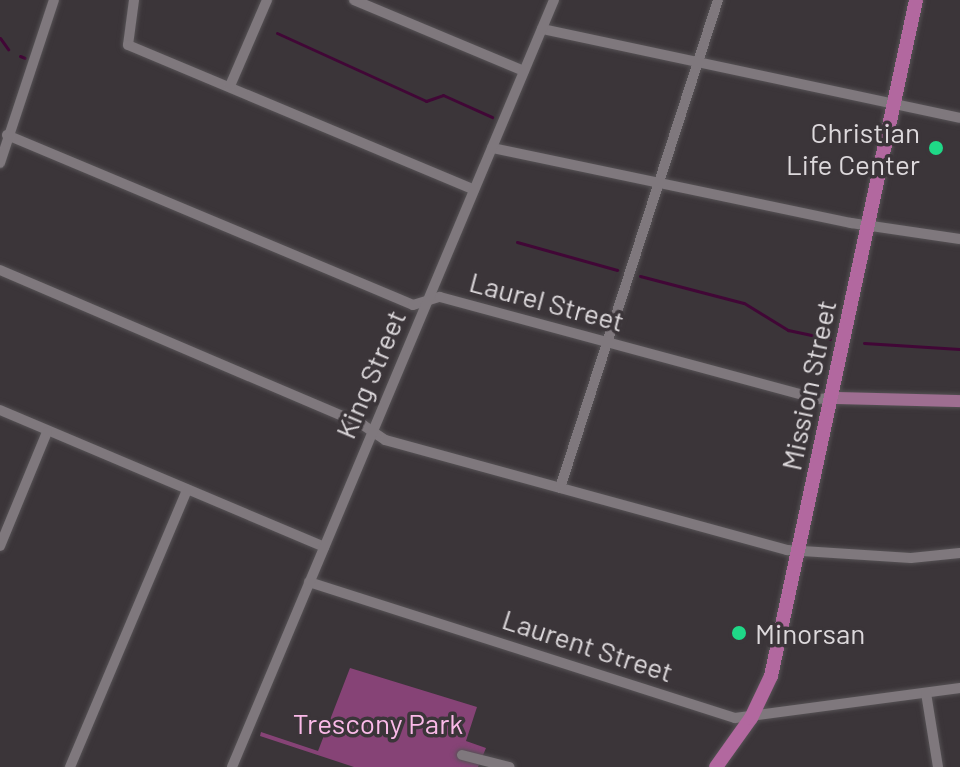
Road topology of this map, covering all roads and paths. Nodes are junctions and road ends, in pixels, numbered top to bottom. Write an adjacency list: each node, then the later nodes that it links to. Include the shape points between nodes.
1 (54, 0): 14 (street)
2 (134, 0): 11 (street, via 128,45)
3 (267, 0): 11 (street)
4 (354, 0): 10 (street)
5 (554, 0): 8 (street, King Street)
6 (718, 0): 9 (street)
7 (916, 0): 12 (highway, Mission Street)
8 (542, 29): 9 (street); 10 (street, King Street)
9 (698, 64): 12 (street); 17 (street)
10 (524, 71): 15 (street, King Street)
11 (230, 86): 18 (street)
12 (892, 105): 13 (street); 19 (highway, Mission Street)
13 (960, 118)
14 (7, 135): 16 (street); 22 (street, Laurel Street, via 413,305)
15 (492, 148): 17 (street); 18 (street, King Street)
16 (0, 163)
17 (659, 185): 19 (street); 23 (street)
18 (474, 190): 22 (street, King Street)
19 (868, 224): 20 (street); 24 (highway, Mission Street)
20 (960, 239)
21 (0, 270): 28 (street)
22 (428, 301): 23 (street, Laurel Street, via 440,297); 28 (street, King Street)
23 (607, 342): 24 (street, Laurel Street, via 817,399); 29 (street)
24 (833, 398): 25 (main road, Laurel Street); 33 (highway, Mission Street)
25 (960, 401)
26 (0, 410): 27 (street)
27 (47, 432): 30 (street); 31 (street)
28 (372, 432): 29 (street); 32 (street, King Street)
29 (560, 488): 33 (street, via 787,550)
30 (187, 490): 32 (street); 40 (street)
31 (0, 546)
32 (324, 547): 35 (street, King Street)
33 (801, 549): 34 (street, via 911,558); 38 (highway, Mission Street, via 771,676)
34 (960, 553)
35 (309, 582): 38 (street, Laurent Street, via 735,718); 41 (street, King Street)
36 (960, 688): 37 (street)
37 (926, 693): 38 (street, Laurent Street); 44 (street)
38 (751, 718): 43 (highway, Mission Street)
39 (462, 755): 42 (street)
40 (70, 767)
41 (232, 767)
42 (509, 767)
43 (716, 767)
44 (938, 767)

